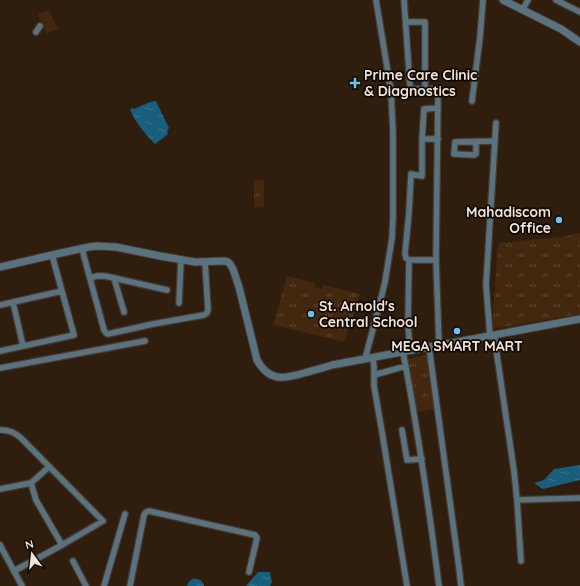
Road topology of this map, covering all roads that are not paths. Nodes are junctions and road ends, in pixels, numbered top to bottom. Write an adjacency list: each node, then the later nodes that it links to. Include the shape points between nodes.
1 (376, 0): 45 (street, via 391,91 393,217 385,282)
2 (404, 0): 9 (street)
3 (483, 0): 14 (street)
4 (504, 0): 7 (street)
5 (528, 0): 7 (street)
6 (556, 0): 8 (street)
7 (523, 9): 12 (street)
8 (580, 12)
9 (406, 22): 13 (street, via 410,86 414,89); 13 (street, via 425,22)
10 (40, 26): 11 (street)
11 (36, 32)
12 (579, 40)
13 (425, 89): 15 (street, via 436,89)
14 (472, 101)
15 (438, 108): 17 (street, via 424,109); 18 (street)
16 (496, 122): 19 (street)
17 (422, 139): 18 (street); 24 (street, via 422,176 411,174 405,254)
18 (438, 139): 25 (street)
19 (495, 141): 20 (street); 37 (street, via 486,285)
20 (476, 142)
21 (82, 249): 22 (street); 23 (street, via 97,246 116,247); 28 (street)
22 (52, 255): 27 (street); 31 (street)
23 (181, 259): 26 (street); 33 (street)
24 (409, 260): 25 (street); 43 (street)
25 (436, 260): 39 (street)
26 (205, 262): 28 (street, via 207,313 112,334 104,330); 45 (street, via 224,261 233,269 257,360 269,374 281,378 288,377)
27 (0, 267)
28 (90, 278): 29 (street)
29 (114, 278): 30 (street); 35 (street)
30 (167, 290)
31 (62, 291): 32 (street); 40 (street, via 74,335)
32 (13, 302): 34 (street); 40 (street)
33 (179, 303)
34 (0, 305)
35 (124, 312)
36 (580, 319): 37 (street)
37 (492, 335): 39 (street); 56 (street)
38 (145, 341): 47 (street)
39 (439, 345): 41 (street)
40 (23, 346): 42 (street)
41 (429, 347): 43 (street); 70 (street)
42 (0, 351)
43 (406, 351): 44 (street); 46 (street)
44 (373, 358): 45 (street); 48 (street)
45 (365, 359)
46 (406, 366): 48 (street); 51 (street)
47 (0, 368)
48 (374, 375): 68 (street)
49 (0, 430): 52 (street, via 15,433)
50 (402, 430): 51 (street, via 407,460)
51 (422, 459): 69 (street)
52 (49, 467): 53 (street); 59 (street, via 103,521)
53 (31, 483): 54 (street); 59 (street, via 36,500)
54 (0, 488)
55 (580, 498): 56 (street)
56 (517, 500): 61 (street)
57 (125, 514): 66 (street)
58 (0, 545): 62 (street)
59 (62, 545): 62 (street)
60 (73, 561): 65 (street)
61 (522, 561)
62 (14, 571): 64 (street)
63 (249, 572): 67 (street, via 257,538 255,535 150,511 144,515)
64 (22, 586)
65 (86, 586)
66 (104, 586)
67 (130, 586)
68 (407, 586)
69 (439, 586)
70 (461, 586)

